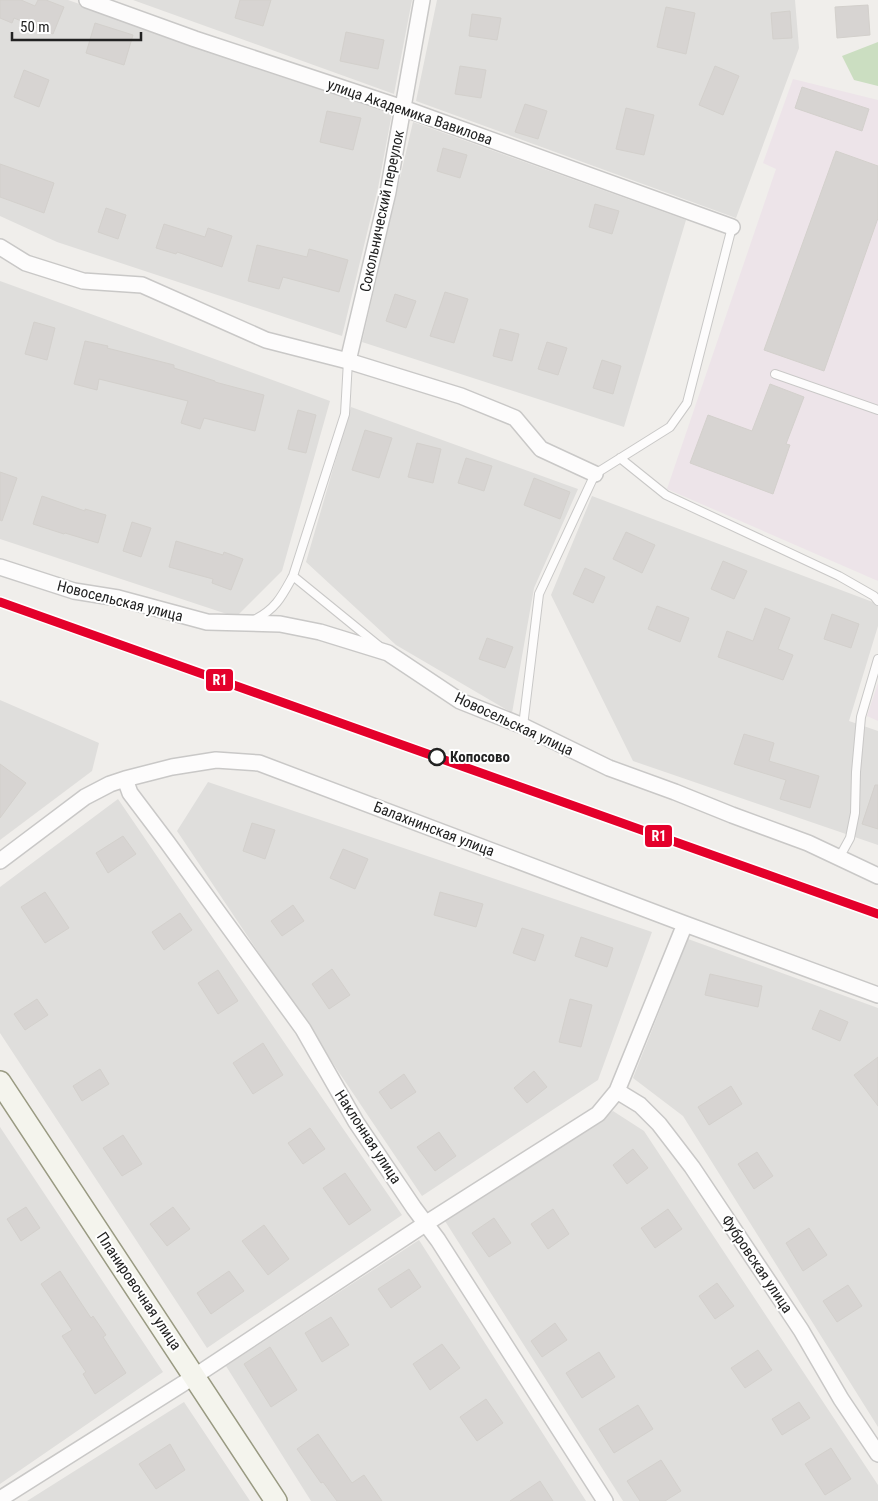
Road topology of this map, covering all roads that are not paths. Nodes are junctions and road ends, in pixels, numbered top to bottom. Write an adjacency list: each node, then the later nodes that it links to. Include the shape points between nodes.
1 (87, 0): 3 (street, улица Академика Вавилова)
2 (422, 0): 3 (street, Сокольнический переулок)
3 (403, 108): 4 (street, улица Академика Вавилова); 6 (street, Сокольнический переулок, via 388,192)
4 (732, 227): 9 (lane, via 687,403 670,427)
5 (0, 247): 6 (street, via 26,263 83,281 142,285 266,340)
6 (348, 362): 10 (street, via 461,396 515,418 541,448); 12 (lane, via 345,414)
7 (775, 374): 8 (lane)
8 (878, 410)
9 (620, 458): 10 (lane); 13 (lane, via 666,495 839,576)
10 (595, 474): 17 (lane, via 539,594)
11 (0, 567): 14 (street, Новосельская улица, via 74,591 118,598 207,622)
12 (293, 576): 14 (lane, via 280,600 267,614); 15 (lane)
13 (878, 601)
14 (246, 624): 15 (street, Новосельская улица, via 280,624 320,632)
15 (388, 654): 17 (street, Новосельская улица, via 460,700)
16 (878, 659): 19 (lane, via 861,717 855,813 850,838)
17 (523, 726): 19 (street, Новосельская улица, via 609,768 808,843)
18 (125, 779): 20 (street, Балахнинская улица, via 85,797); 22 (street, Балахнинская улица, via 216,760 259,763); 26 (street, Наклонная улица, via 130,793 303,1029 356,1122)
19 (839, 858): 21 (street, Новосельская улица)
20 (0, 861)
21 (878, 876)
22 (685, 924): 23 (street, Балахнинская улица); 25 (street)
23 (878, 995)
24 (0, 1082): 27 (main road, Планировочная улица)
25 (617, 1091): 26 (street, via 598,1114); 28 (street, Фубровская улица, via 640,1105 659,1124 692,1167 801,1330)
26 (425, 1224): 27 (street); 31 (street, Наклонная улица)
27 (195, 1376): 29 (street); 30 (main road, Планировочная улица)
28 (878, 1454)
29 (0, 1499)
30 (276, 1501)
31 (605, 1501)

